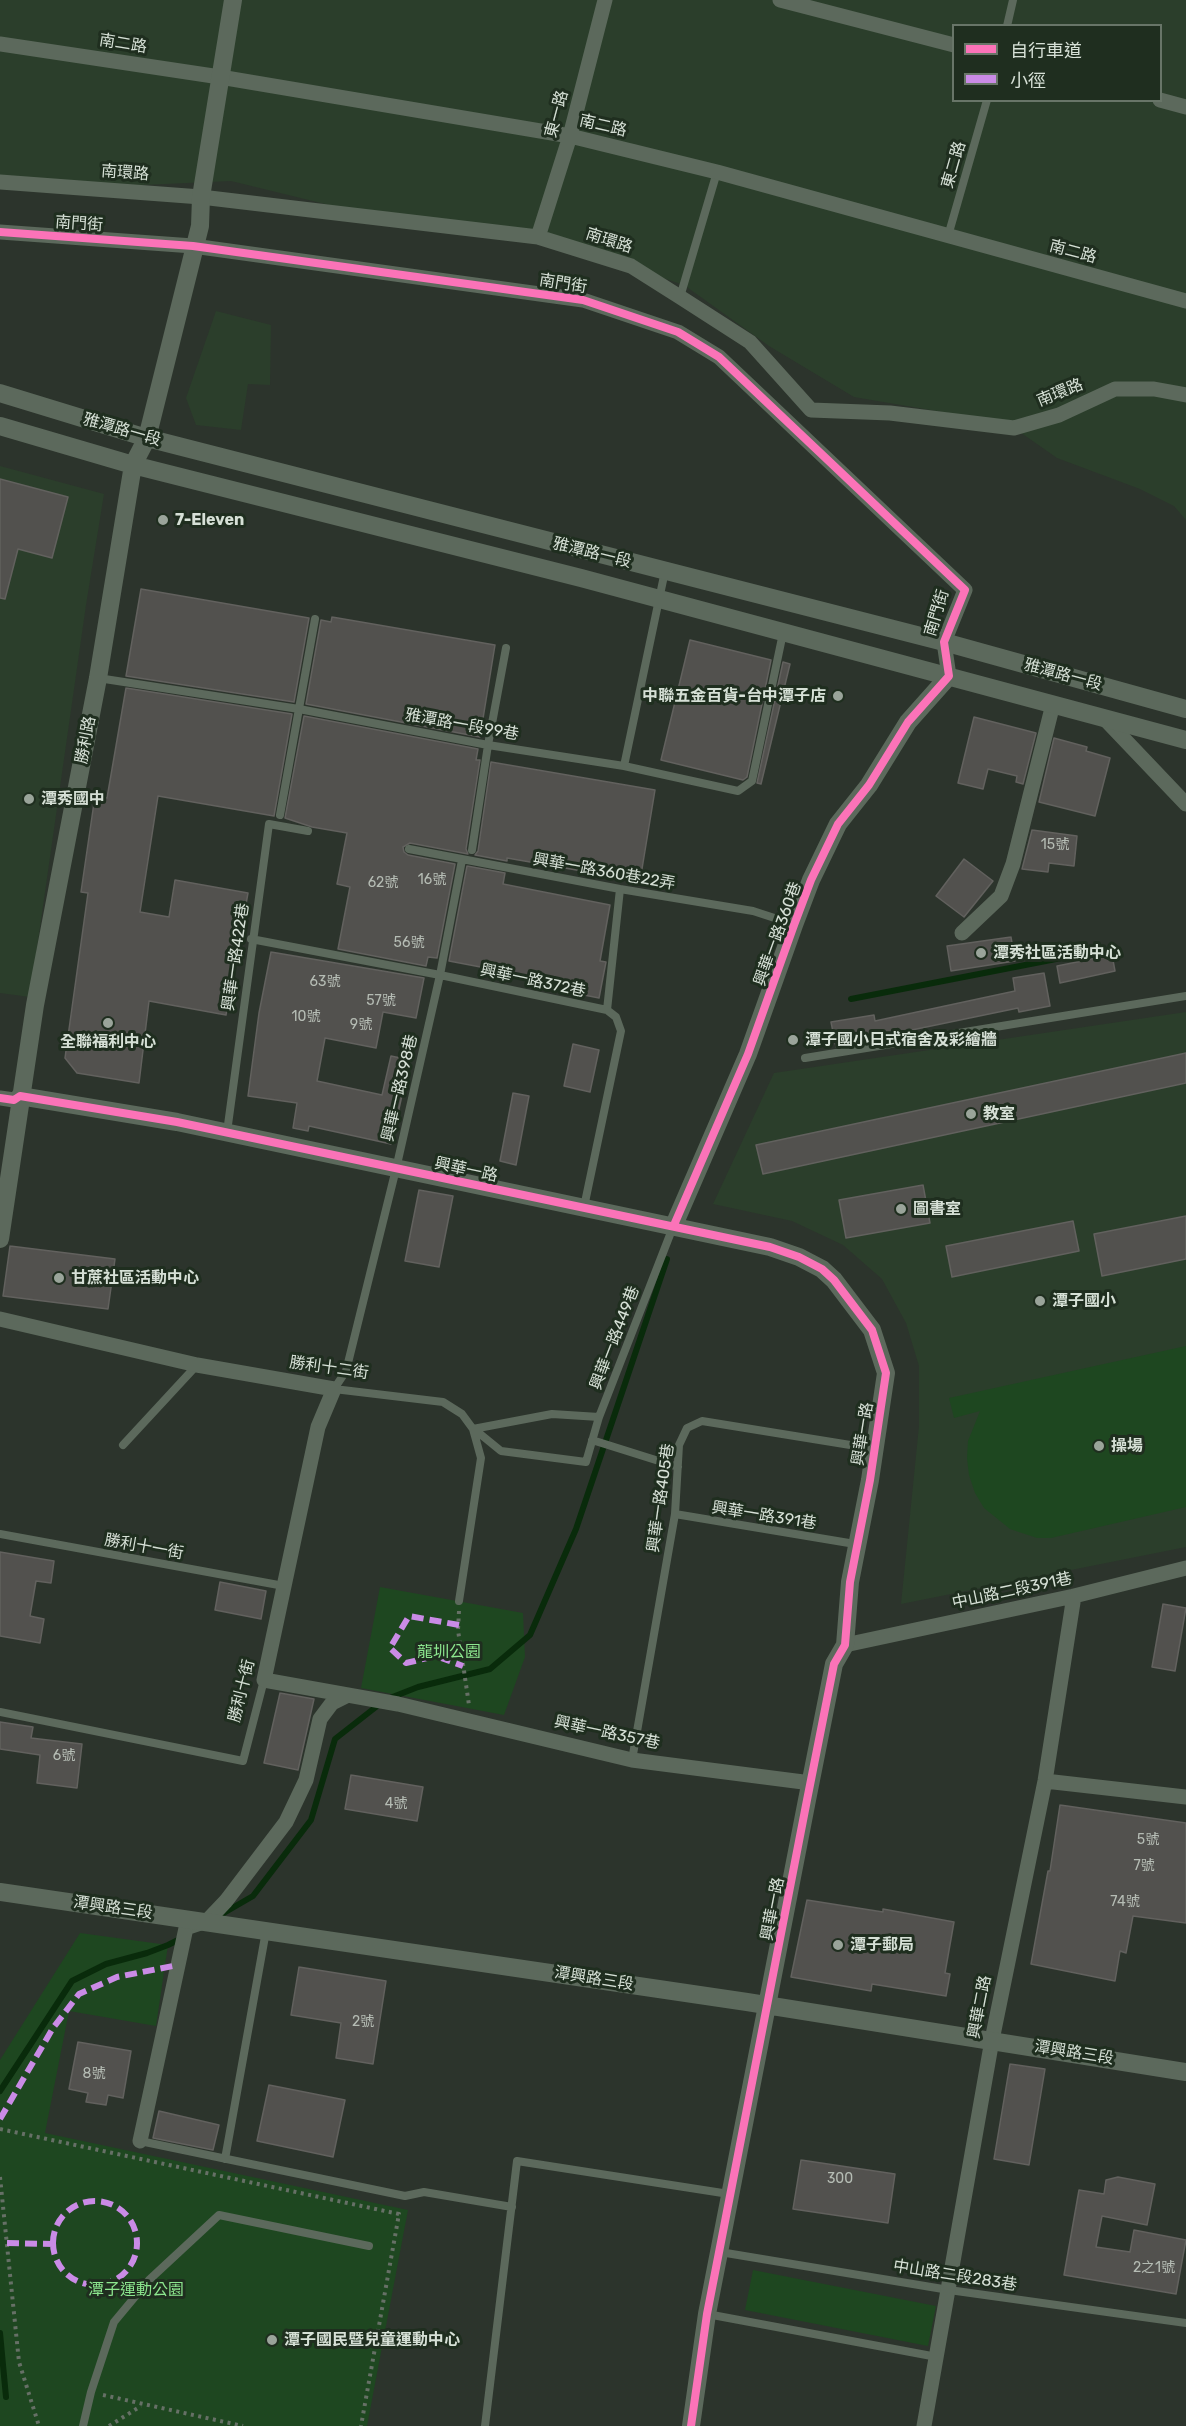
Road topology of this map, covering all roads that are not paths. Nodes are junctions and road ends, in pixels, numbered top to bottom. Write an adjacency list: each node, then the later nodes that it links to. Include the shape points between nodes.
1 (233, 0): 8 (street, 勝利路)
2 (605, 0): 12 (street, 東一路)
3 (780, 0): 7 (street)
4 (1013, 0): 5 (lane)
5 (1007, 24)
6 (0, 44): 8 (street, 南二路)
7 (952, 44)
8 (220, 77): 12 (street, 南二路); 15 (street, 勝利路)
9 (1162, 100): 11 (street)
10 (986, 102): 17 (lane, 東二路)
11 (1186, 107)
12 (570, 136): 13 (street, 南二路); 18 (street, 東一路)
13 (717, 172): 17 (street, 南二路); 20 (lane)
14 (0, 182): 15 (street, 南環路)
15 (201, 197): 18 (street, 南環路); 19 (street, 勝利路, via 200,226)
16 (0, 232): 19 (street, 南門街)
17 (948, 236): 21 (street, 南二路)
18 (538, 237): 20 (street, 南環路, via 631,266)
19 (193, 246): 25 (street, 勝利路); 31 (street, 南門街, via 583,300 678,332 719,357 965,590)
20 (680, 297): 23 (street, 南環路, via 750,342 811,410 890,413 1014,428 1059,415 1115,389 1154,389)
21 (1186, 301)
22 (0, 393): 25 (street, 雅潭路一段)
23 (1186, 395)
24 (0, 426): 26 (street, 雅潭路一段)
25 (147, 438): 26 (street, 勝利路); 27 (street, 雅潭路一段)
26 (133, 465): 28 (street, 雅潭路一段); 34 (street, 勝利路)
27 (665, 571): 28 (lane); 31 (street, 雅潭路一段)
28 (658, 599): 30 (street, 雅潭路一段); 41 (lane)
29 (315, 618): 37 (lane)
30 (783, 632): 33 (street, 雅潭路一段); 41 (lane, 雅潭路一段99巷, via 752,780 738,791)
31 (944, 642): 33 (street, 南門街); 36 (street, 雅潭路一段)
32 (506, 648): 40 (lane)
33 (949, 676): 35 (street, 雅潭路一段); 49 (street, 興華一路360巷, via 908,722 869,785 838,824)
34 (98, 678): 37 (lane, 雅潭路一段99巷); 56 (street, 勝利路)
35 (1053, 704): 38 (street, 雅潭路一段); 50 (street, via 1013,864 1001,896)
36 (1186, 709)
37 (299, 710): 40 (lane, 雅潭路一段99巷); 43 (lane)
38 (1104, 718): 39 (street, 雅潭路一段); 42 (street)
39 (1186, 741)
40 (488, 744): 41 (lane, 雅潭路一段99巷); 46 (lane)
41 (624, 766)
42 (1186, 804)
43 (280, 814)
44 (308, 831): 51 (lane, 興華一路422巷, via 268,824)
45 (409, 849): 47 (lane, 興華一路360巷22弄)
46 (472, 850)
47 (462, 860): 48 (lane, 興華一路360巷22弄); 52 (lane, 興華一路398巷)
48 (620, 889): 49 (lane, 興華一路360巷22弄, via 753,911); 54 (lane)
49 (794, 925): 61 (street, 興華一路360巷, via 748,1054)
50 (962, 933)
51 (251, 939): 52 (lane, 興華一路372巷); 58 (lane, 興華一路422巷)
52 (440, 975): 54 (lane, 興華一路372巷); 59 (lane, 興華一路398巷)
53 (1186, 996): 55 (lane)
54 (607, 1010): 60 (lane, via 616,1017 621,1031)
55 (805, 1058)
56 (20, 1096): 57 (street, via 14,1100); 58 (street, 興華一路); 62 (street, 勝利路)
57 (0, 1098)
58 (226, 1134): 59 (street, 興華一路)
59 (396, 1169): 60 (street, 興華一路); 65 (lane, 興華一路398巷, via 346,1371)
60 (584, 1207): 61 (street, 興華一路)
61 (674, 1226): 66 (lane, 興華一路449巷); 70 (street, 興華一路, via 770,1246 822,1269 834,1280 872,1330 886,1373)
62 (0, 1239)
63 (0, 1319): 64 (street, 勝利十二街)
64 (197, 1365): 65 (street, 勝利十二街); 69 (lane)
65 (334, 1389): 67 (lane, 勝利十二街, via 443,1402 462,1414); 76 (street, 勝利十街, via 318,1427)
66 (599, 1417): 67 (lane, via 552,1414); 68 (lane, 興華一路449巷)
67 (473, 1429): 68 (lane, 興華一路449巷, via 501,1452 586,1462); 78 (lane, 勝利十二街, via 481,1458)
68 (596, 1442): 71 (lane)
69 (123, 1445)
70 (874, 1449): 71 (lane, 興華一路405巷, via 702,1421 687,1428); 79 (street, 興華一路, via 850,1582)
71 (678, 1467): 72 (lane, 興華一路405巷)
72 (675, 1514): 74 (lane, 興華一路391巷); 83 (lane, 興華一路405巷)
73 (0, 1534): 76 (lane, 勝利十一街)
74 (849, 1544)
75 (1186, 1568): 77 (street, 中山路二段391巷)
76 (284, 1586): 80 (street, 勝利十街)
77 (1074, 1596): 79 (street, 中山路二段391巷); 84 (street, 興華二路)
78 (459, 1601)
79 (845, 1645): 85 (street, 興華一路, via 834,1664)
80 (264, 1680): 81 (street); 82 (lane, 勝利十街, via 243,1761)
81 (348, 1695): 83 (street, 興華一路357巷); 88 (street, via 332,1703 320,1719 306,1780 285,1822)
82 (0, 1712)
83 (632, 1760): 85 (street, 興華一路357巷)
84 (1045, 1781): 86 (street); 91 (street, 興華二路)
85 (811, 1782): 90 (street, 興華一路)
86 (1186, 1797)
87 (0, 1892): 88 (street, 潭興路三段)
88 (214, 1922): 89 (street, 潭興路三段); 93 (street, via 186,1928)
89 (266, 1929): 90 (street, 潭興路三段); 94 (lane)
90 (768, 2005): 91 (street, 潭興路三段); 95 (street, 興華一路)
91 (992, 2040): 92 (street, 潭興路三段); 99 (street, 興華二路)
92 (1186, 2072)
93 (140, 2141): 94 (lane)
94 (225, 2160): 96 (lane, via 405,2196 424,2193)
95 (731, 2195): 96 (lane, via 517,2161); 98 (street, 興華一路)
96 (512, 2207): 104 (lane)
97 (369, 2246): 103 (lane, via 219,2215 149,2280 114,2322)
98 (720, 2252): 99 (lane, 中山路二段283巷); 100 (street, 興華一路)
99 (949, 2290): 101 (lane, 中山路二段283巷); 102 (street, 興華二路)
100 (707, 2314): 102 (lane); 105 (street, 興華一路)
101 (1186, 2323)
102 (937, 2357): 106 (street, 興華二路)
103 (83, 2426)
104 (485, 2426)
105 (691, 2426)
106 (924, 2426)

